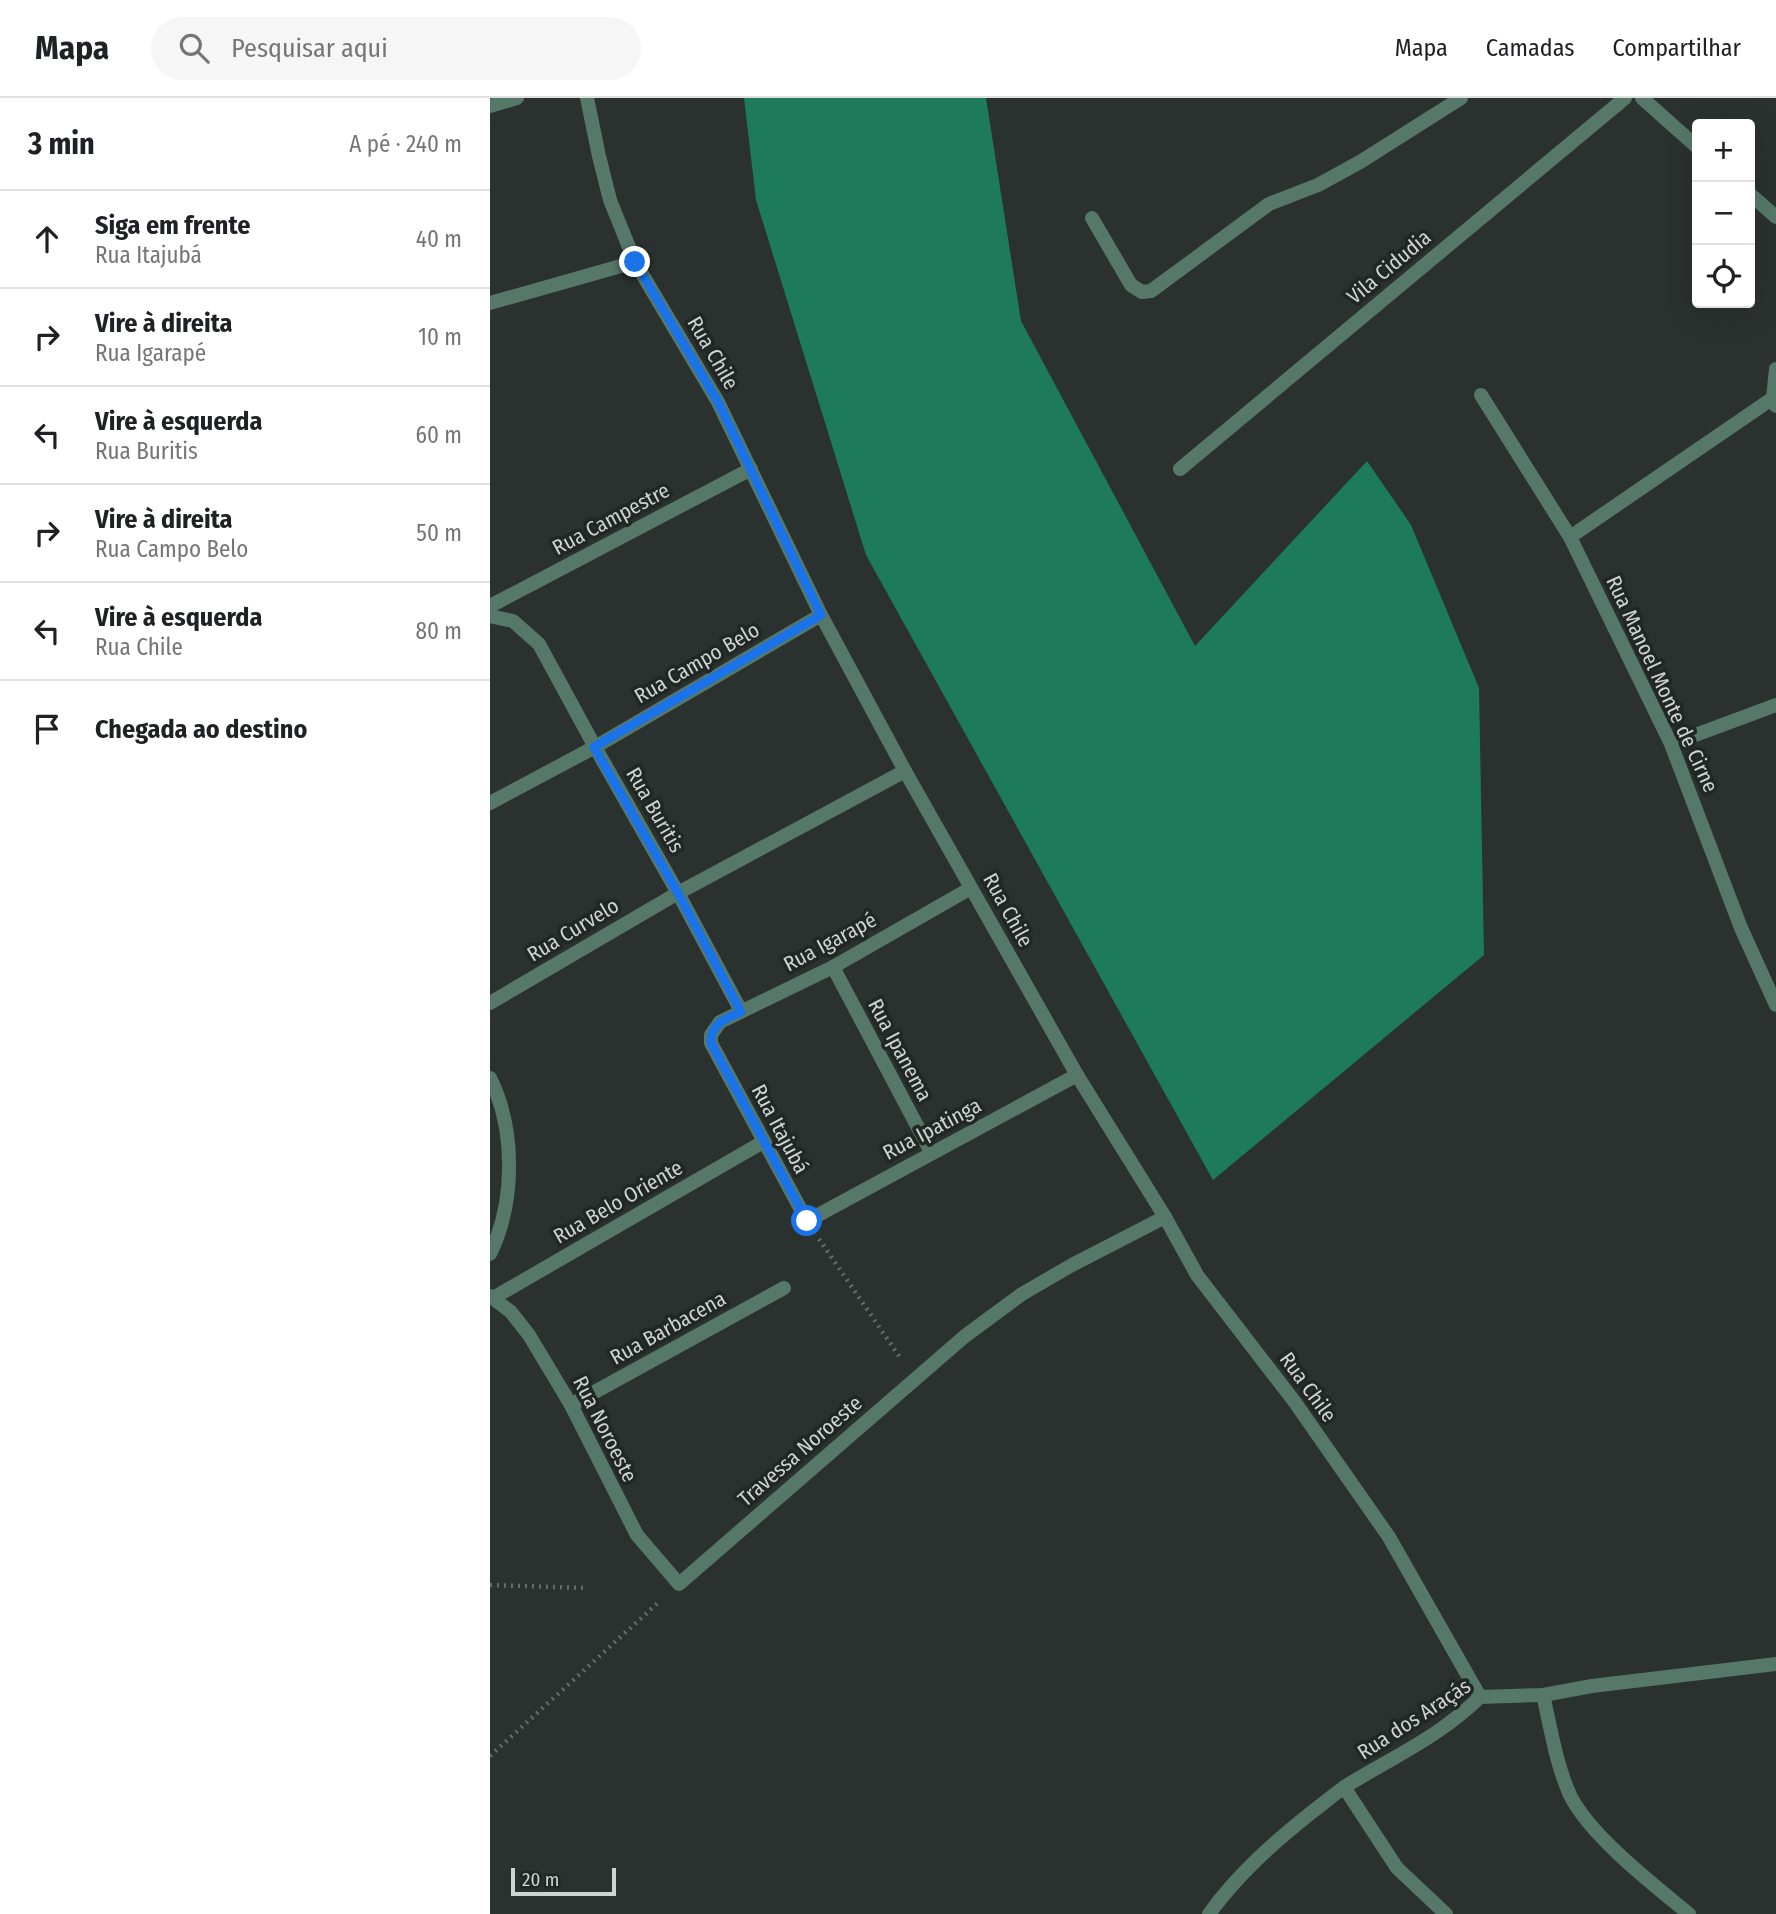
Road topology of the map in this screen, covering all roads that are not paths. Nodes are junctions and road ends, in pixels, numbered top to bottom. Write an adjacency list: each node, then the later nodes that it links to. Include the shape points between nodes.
1 (517, 98): 6 (street)
2 (587, 98): 11 (street, Rua Chile, via 610,200)
3 (1461, 98): 10 (street, via 1350,168 1269,204 1152,291 1142,292 1131,285)
4 (1625, 98): 17 (street, Vila Cidudia)
5 (1642, 98): 7 (street)
6 (490, 106)
7 (1692, 143)
8 (1755, 198): 9 (street)
9 (1776, 217)
10 (1092, 218)
11 (635, 262): 12 (street); 16 (street, Rua Chile, via 718,402)
12 (490, 303)
13 (1776, 369): 15 (street)
14 (1481, 395): 18 (street, Rua Manoel Monte de Cirne)
15 (1774, 402): 18 (street)
16 (751, 469): 19 (street, Rua Campestre); 20 (street, Rua Chile)
17 (1180, 469)
18 (1570, 537): 23 (street, Rua Manoel Monte de Cirne)
19 (490, 606)
20 (821, 615): 24 (street, Rua Campo Belo); 25 (street, Rua Chile)
21 (490, 616): 24 (street, Rua Buritis, via 513,621 539,644)
22 (1776, 705): 23 (street)
23 (1671, 744): 31 (street, Rua Manoel Monte de Cirne, via 1745,938)
24 (594, 747): 26 (street, Rua Campo Belo); 28 (street, Rua Buritis)
25 (905, 771): 27 (street, Rua Chile); 28 (street, Rua Curvelo)
26 (490, 803)
27 (971, 888): 29 (street, Rua Igarapé); 34 (street, Rua Chile)
28 (678, 893): 30 (street, Rua Curvelo); 32 (street, Rua Buritis)
29 (833, 967): 32 (street, Rua Igarapé); 37 (street, Rua Ipanema)
30 (490, 1003)
31 (1776, 1004)
32 (741, 1012): 33 (street, Rua Igarapé, via 720,1022)
33 (711, 1034): 36 (street, Rua Itajubá, via 711,1043)
34 (1077, 1075): 37 (street, Rua Ipatinga); 38 (street, Rua Chile)
35 (490, 1078): 40 (street, via 509,1149 507,1203)
36 (763, 1142): 39 (street, Rua Itajubá); 42 (street, Rua Belo Oriente)
37 (931, 1152): 39 (street, Rua Ipatinga)
38 (1165, 1217): 44 (street, Travessa Noroeste, via 1022,1294 914,1379); 47 (street, Rua Chile, via 1197,1275 1294,1401 1389,1537)
39 (807, 1221)
40 (490, 1254)
41 (785, 1288): 43 (street, Rua Barbacena)
42 (492, 1297): 43 (street, Rua Noroeste, via 529,1335)
43 (571, 1405): 44 (street, Rua Noroeste, via 637,1535)
44 (679, 1584)
45 (1776, 1664): 46 (street, Rua dos Araçás)
46 (1543, 1695): 47 (street, Rua dos Araçás); 51 (street, via 1572,1798 1597,1831)
47 (1480, 1697): 48 (street, Rua dos Araçás, via 1437,1734)
48 (1344, 1787): 49 (street, Rua dos Araçás, via 1256,1859); 50 (street, via 1397,1868)
49 (1209, 1914)
50 (1446, 1914)
51 (1689, 1914)

